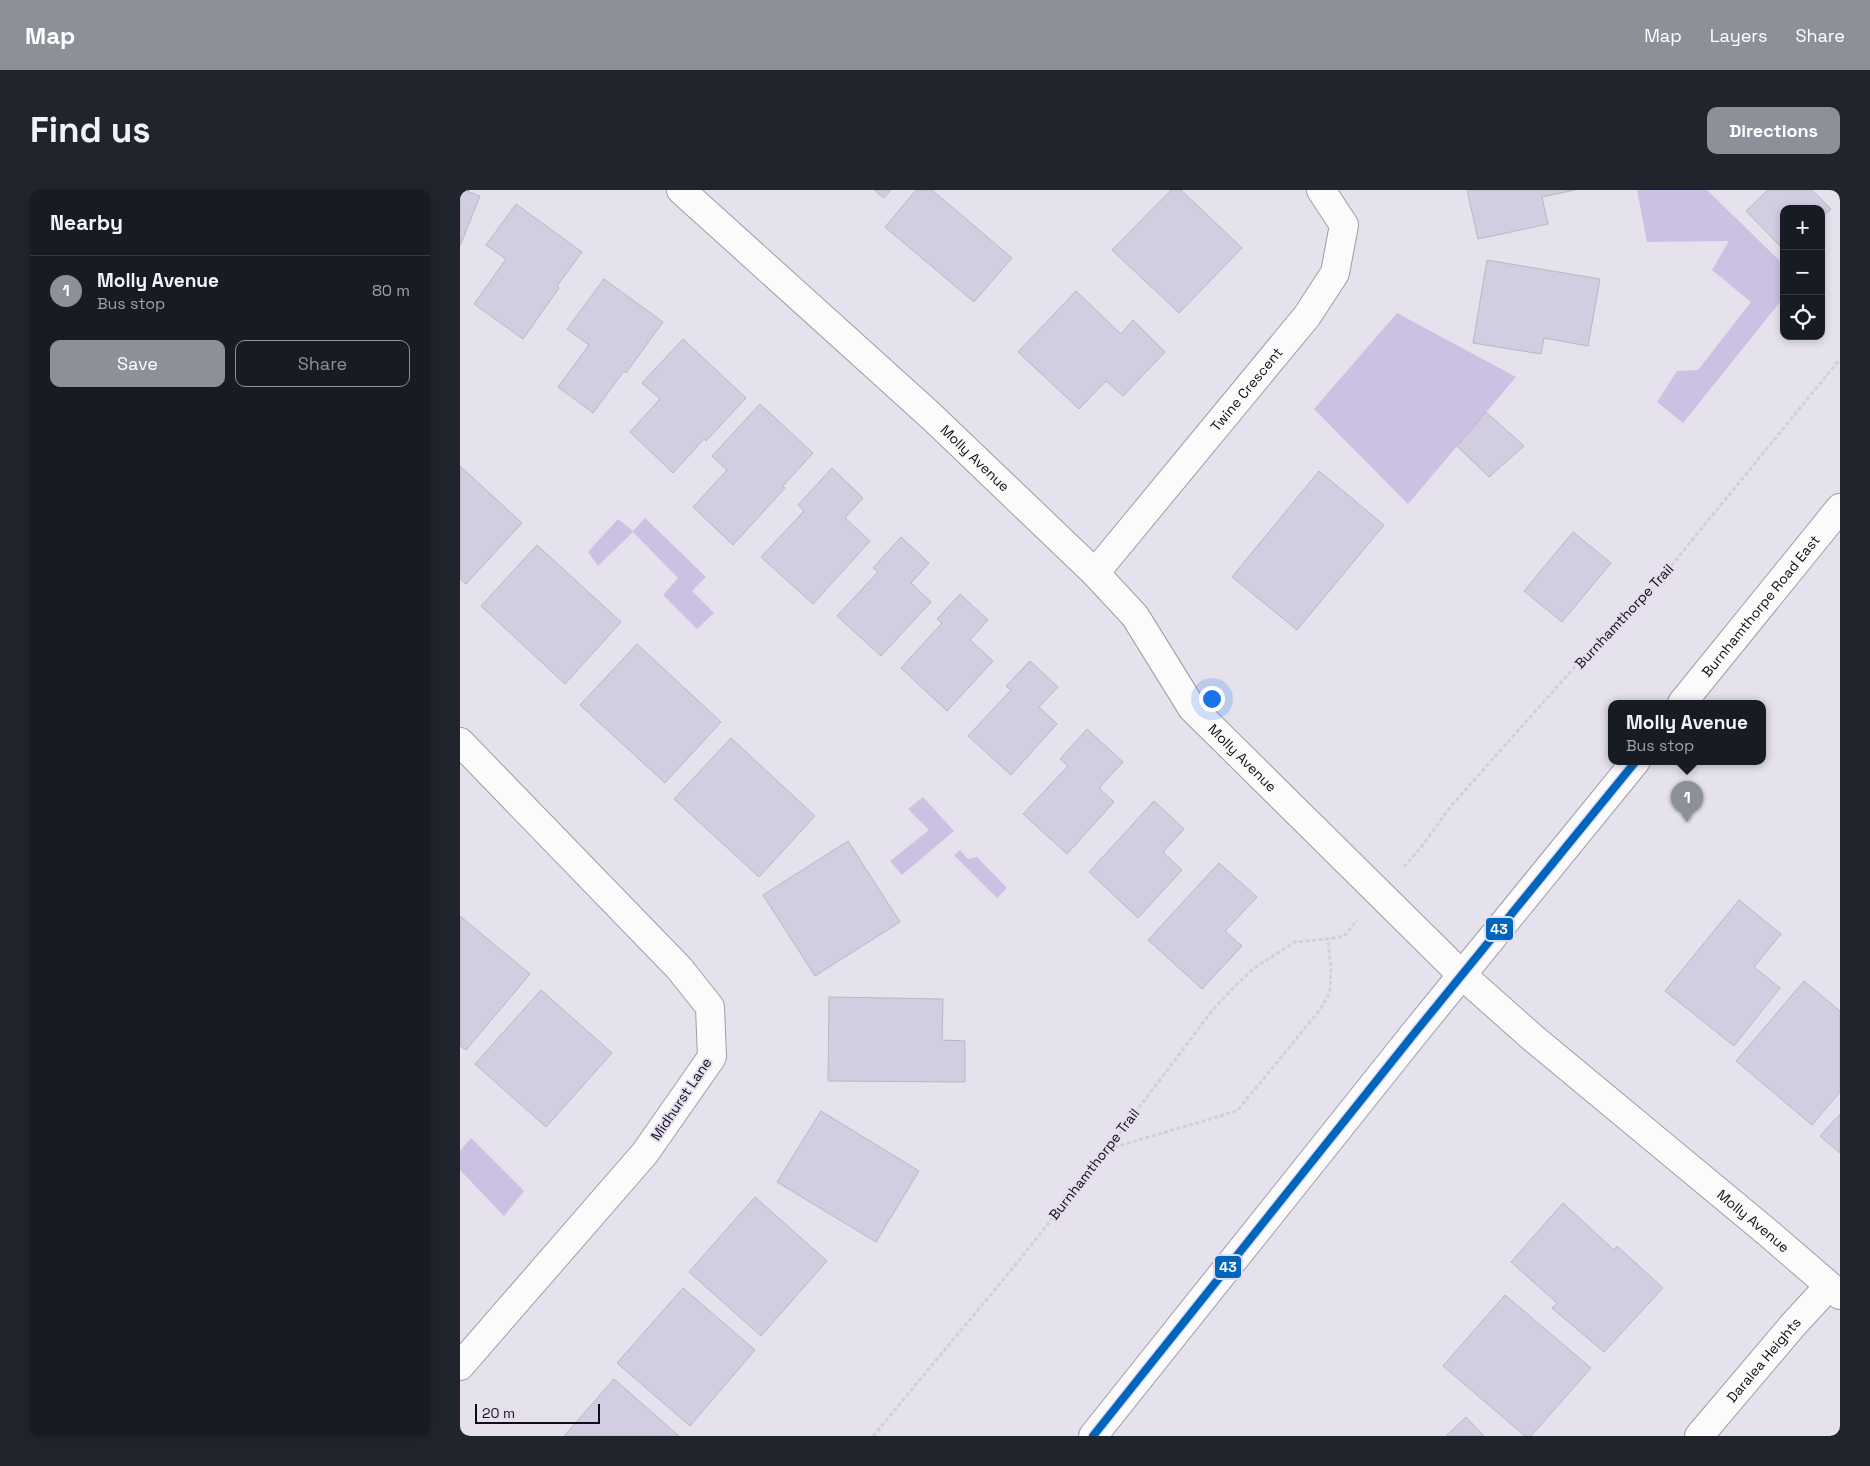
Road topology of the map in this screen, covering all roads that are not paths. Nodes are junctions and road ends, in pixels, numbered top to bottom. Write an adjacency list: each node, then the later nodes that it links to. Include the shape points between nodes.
1 (681, 190): 4 (street, Molly Avenue, via 924,409)
2 (1320, 190): 4 (street, Twine Crescent, via 1344,225 1335,273 1307,316)
3 (1840, 508): 5 (street, Burnhamthorpe Road East)
4 (1095, 573): 8 (street, Molly Avenue, via 1135,616 1192,708)
5 (1684, 700)
6 (460, 742): 10 (street, Midhurst Lane, via 679,968 710,1006 712,1057 645,1153)
7 (1633, 765): 8 (street)
8 (1462, 974): 9 (street, Molly Avenue, via 1533,1038); 11 (street)
9 (1835, 1290): 12 (street, Daralea Heights, via 1793,1324)
10 (460, 1366)
11 (1093, 1436)
12 (1699, 1436)

